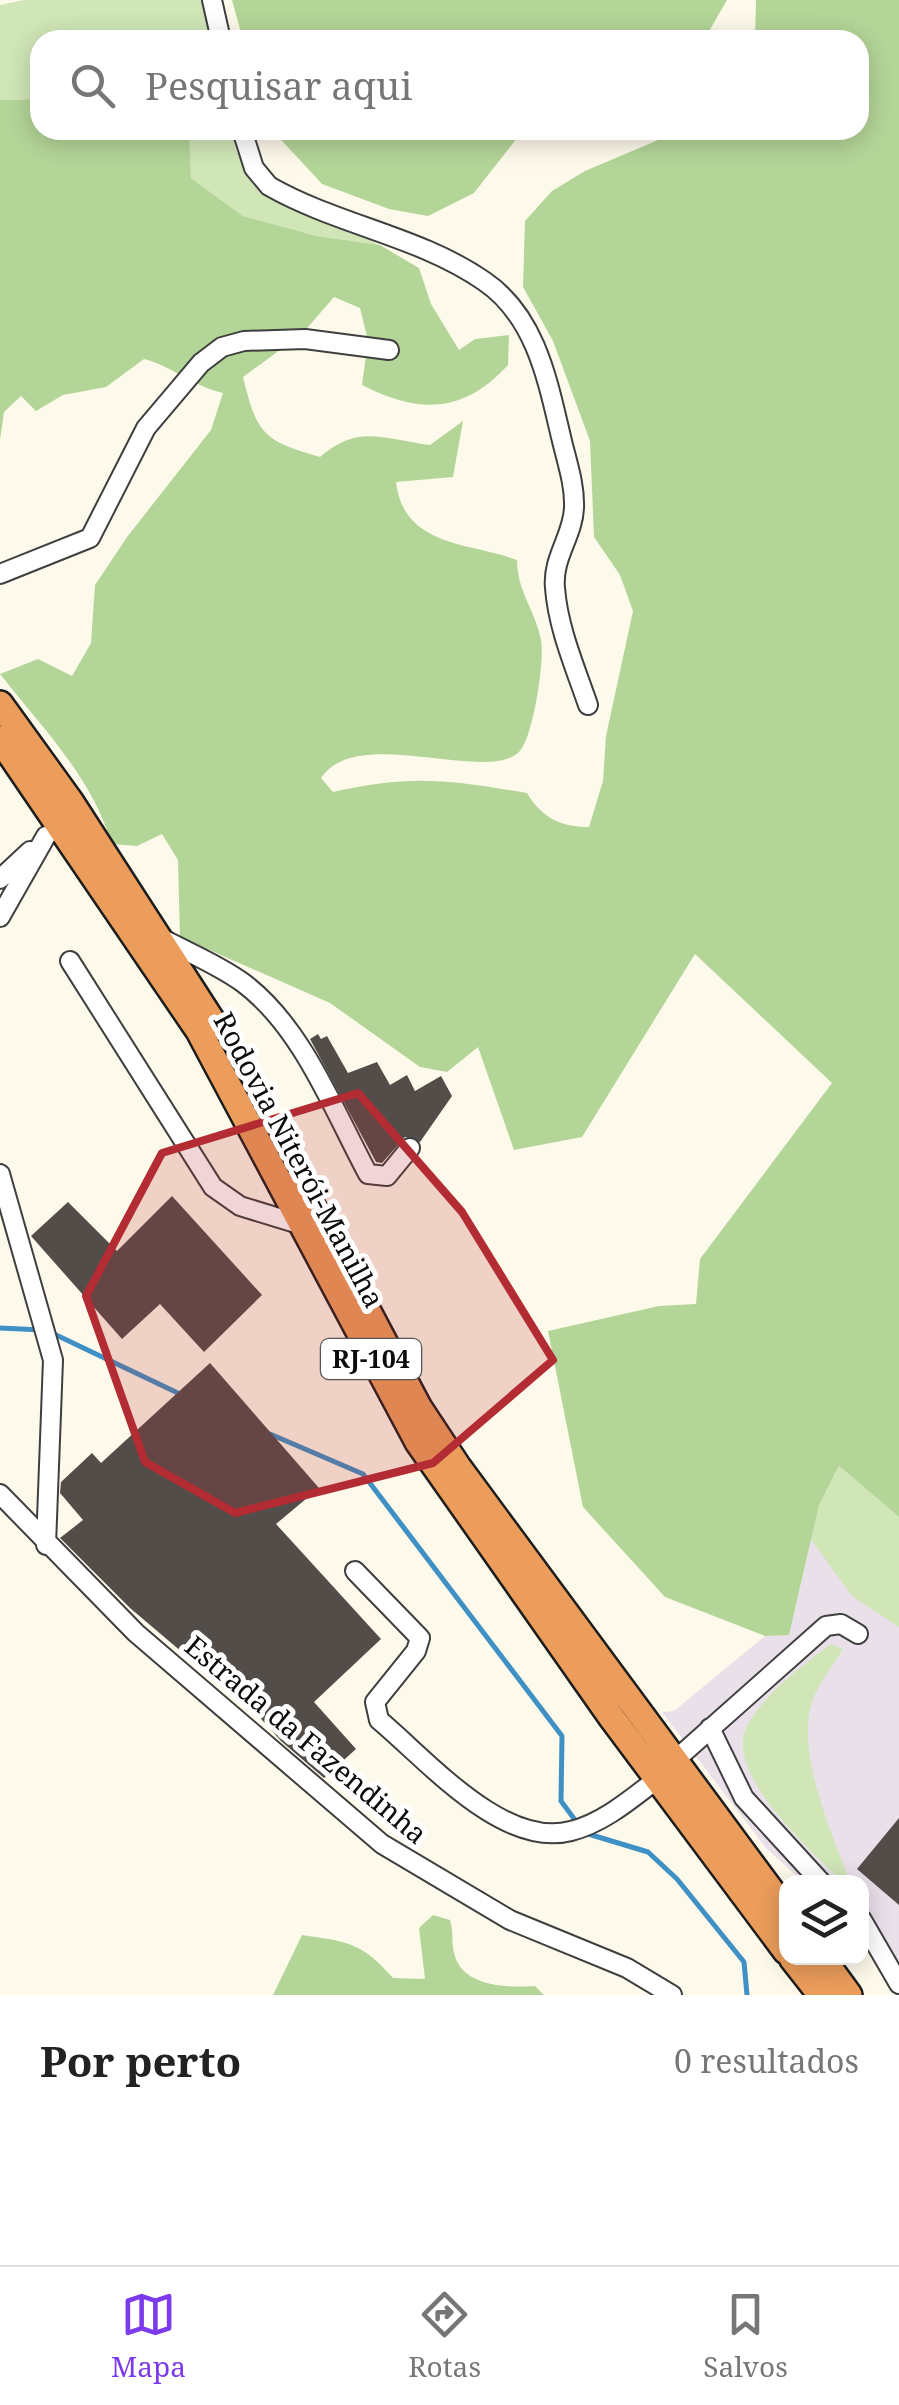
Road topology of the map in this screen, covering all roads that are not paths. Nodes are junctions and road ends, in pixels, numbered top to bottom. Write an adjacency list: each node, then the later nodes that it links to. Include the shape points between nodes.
1 (212, 0): 2 (street)
2 (219, 30)
3 (245, 140): 7 (street, via 254,168 270,186 442,256 487,282 534,340 573,486 574,510 555,566 555,587)
4 (389, 350): 5 (street, via 305,339 222,347 146,428 90,538)
5 (0, 574)
6 (0, 704): 12 (highway, Rodovia Niterói-Manilha / RJ-104)
7 (588, 704)
8 (0, 739): 9 (highway, Rodovia Niterói-Manilha / RJ-104)
9 (52, 829): 10 (street); 11 (street); 16 (highway, Rodovia Niterói-Manilha / RJ-104, via 199,1031)
10 (0, 879)
11 (0, 916)
12 (160, 938): 14 (street, via 244,984 292,1038 368,1174 387,1176); 22 (highway, Rodovia Niterói-Manilha / RJ-104, via 258,1101 418,1408)
13 (70, 962): 16 (street, via 213,1186 240,1206)
14 (410, 1148)
15 (0, 1174): 18 (street, via 53,1360)
16 (302, 1225): 22 (highway, Rodovia Niterói-Manilha / RJ-104, via 418,1442)
17 (0, 1494): 18 (street, Estrada da Fazendinha)
18 (46, 1545): 30 (street, Estrada da Fazendinha, via 136,1632 382,1844 510,1920 627,1968)
19 (355, 1571): 22 (street, via 420,1638 376,1702 379,1720 484,1810 540,1834 582,1827)
20 (858, 1634): 21 (street, via 841,1624 826,1626)
21 (710, 1728): 22 (street); 23 (street, via 744,1798)
22 (665, 1771): 24 (highway, Rodovia Niterói-Manilha / RJ-104); 26 (highway, Rodovia Niterói-Manilha / RJ-104)
23 (815, 1875)
24 (779, 1903)
25 (869, 1931): 29 (street)
26 (779, 1941)
27 (797, 1965): 31 (highway)
28 (827, 1965): 32 (highway)
29 (899, 1984)
30 (669, 1994)
31 (821, 1995)
32 (849, 1995)

